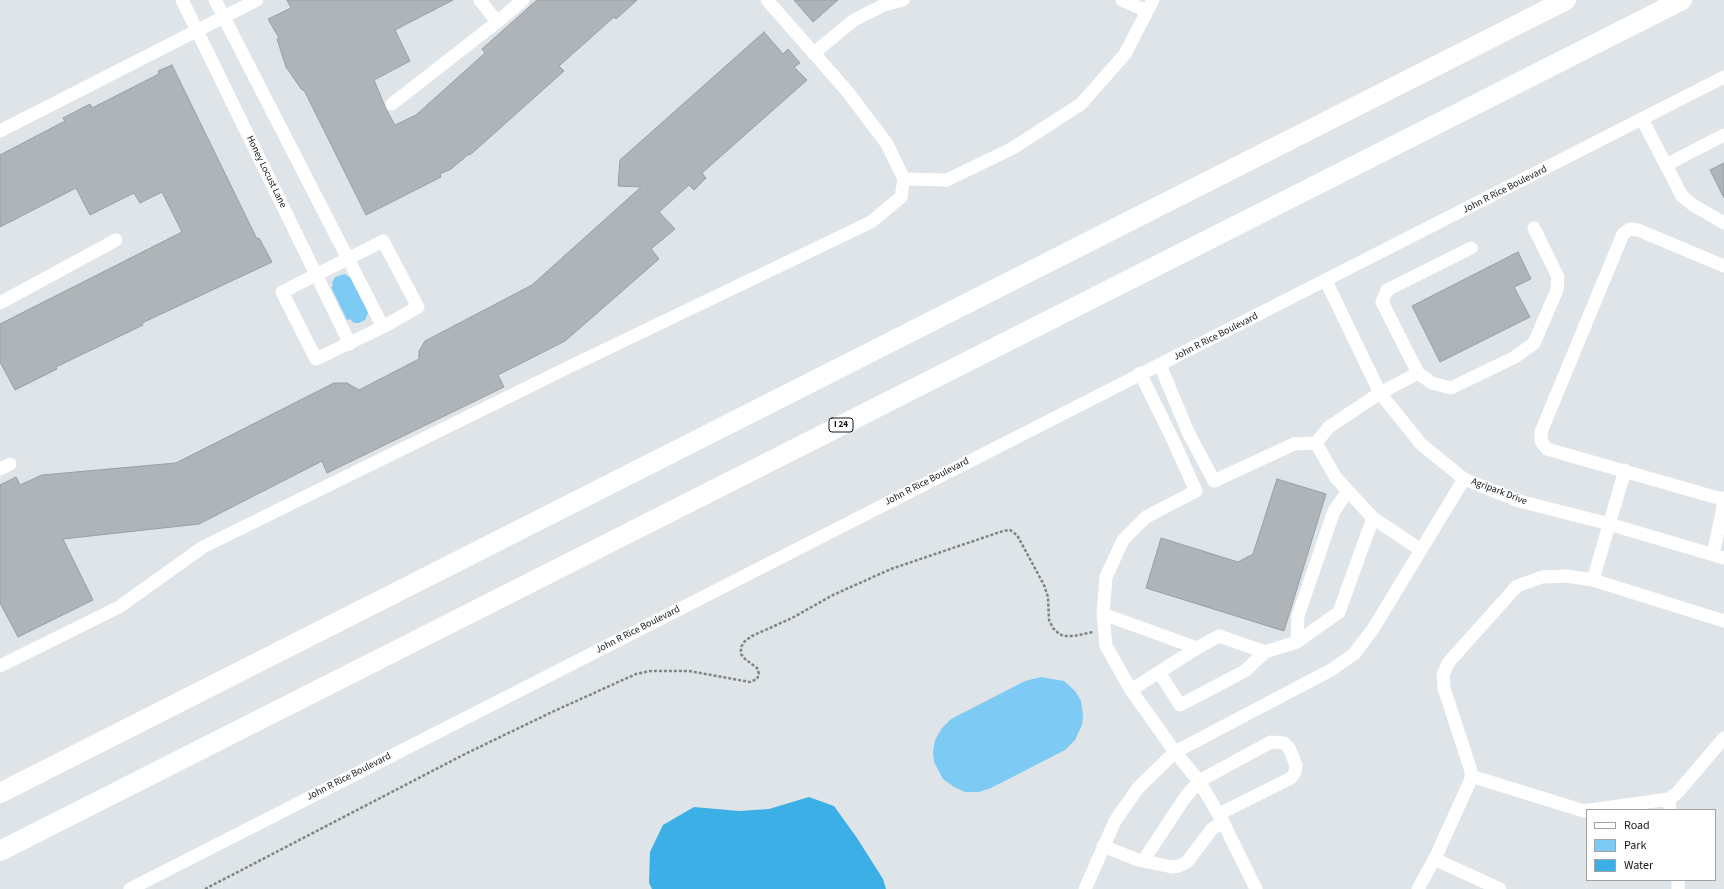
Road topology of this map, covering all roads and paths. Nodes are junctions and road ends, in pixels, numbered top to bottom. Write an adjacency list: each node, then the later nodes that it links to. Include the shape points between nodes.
1 (182, 0): 14 (street, Honey Locust Lane)
2 (215, 0): 12 (street)
3 (257, 0): 12 (street)
4 (480, 0): 13 (street)
5 (523, 0): 13 (street)
6 (767, 0): 15 (street)
7 (903, 0): 15 (street, via 884,5 854,20)
8 (1122, 0): 11 (street)
9 (1566, 0): 62 (highway)
10 (1682, 0): 68 (highway, I 24)
11 (1150, 6): 22 (street, via 1125,54 1081,104 1013,148 947,180)
12 (224, 17): 14 (street); 27 (street)
13 (497, 22): 17 (street)
14 (197, 31): 19 (street); 29 (street, Honey Locust Lane)
15 (814, 53): 22 (street, via 887,144)
16 (1724, 77): 18 (street, John R Rice Boulevard)
17 (392, 104)
18 (1642, 119): 21 (street); 30 (street, John R Rice Boulevard)
19 (0, 131)
20 (1724, 135): 21 (street)
21 (1666, 165): 23 (street, via 1682,196)
22 (904, 179): 55 (street, via 901,197 871,222 571,366 203,548 118,607)
23 (1724, 223)
24 (1534, 228): 36 (street, via 1558,277 1557,290 1534,343 1515,357 1451,388 1432,383)
25 (116, 240): 31 (street)
26 (1471, 248): 36 (street, via 1387,290 1382,302)
27 (348, 259): 29 (street); 32 (street); 32 (street, via 383,241 418,307)
28 (1724, 266): 39 (street, via 1638,230 1630,229 1623,234 1541,432 1541,441 1547,449)
29 (316, 275): 33 (street, Honey Locust Lane); 33 (street, via 282,292 316,359)
30 (1326, 281): 34 (street, John R Rice Boulevard); 37 (street, Agripark Drive)
31 (0, 303)
32 (382, 327): 33 (street)
33 (350, 344)
34 (1160, 365): 35 (street, John R Rice Boulevard); 38 (street, via 1189,434 1214,481 1294,444)
35 (1140, 373): 49 (street, via 1196,491 1146,517 1123,540 1106,577); 72 (street, John R Rice Boulevard)
36 (1418, 373): 37 (street)
37 (1380, 393): 38 (street, via 1329,427); 40 (street, Agripark Drive, via 1421,444)
38 (1316, 443): 41 (street, via 1336,478)
39 (1625, 470): 42 (street); 45 (street)
40 (1464, 479): 45 (street, Agripark Drive, via 1520,502); 46 (street)
41 (1348, 491): 44 (street); 52 (street, via 1334,511 1298,616)
42 (1724, 498)
43 (1724, 502): 47 (street)
44 (1373, 518): 46 (street); 52 (street, via 1339,612)
45 (1608, 524): 47 (street, Agripark Drive); 48 (street)
46 (1421, 550): 59 (street, via 1373,629 1354,654 1331,670)
47 (1718, 556)
48 (1593, 580): 50 (street); 60 (street, via 1566,576 1542,577 1517,586 1448,663 1443,675 1444,688)
49 (1103, 614): 53 (street); 57 (street, via 1106,646)
50 (1724, 621)
51 (1096, 632): 73 (path, via 1064,636 1053,628 1049,620 1048,598 1044,584 1017,535 1010,530 1003,530 891,569 752,636 741,647 741,654 757,668 760,674 757,679 750,682 689,671 650,670 636,674 472,751)
52 (1297, 642): 54 (street)
53 (1197, 648): 54 (street, via 1219,636); 56 (street)
54 (1265, 652): 56 (street, via 1245,671 1180,705)
55 (0, 666)
56 (1159, 672): 57 (street)
57 (1131, 690): 59 (street)
58 (1724, 738): 63 (street)
59 (1175, 752): 61 (street); 67 (street, via 1138,788 1115,822)
60 (1471, 776): 65 (street); 69 (street)
61 (1199, 781): 66 (street); 66 (street, via 1271,742 1284,744 1289,748 1296,765 1295,772 1290,778); 70 (street)
62 (0, 793)
63 (1670, 804): 64 (street)
64 (1602, 809)
65 (1586, 810)
66 (1221, 818): 70 (street, via 1187,862 1172,867); 75 (street)
67 (1103, 846): 70 (street); 74 (street)
68 (0, 851)
69 (1434, 859): 71 (street); 76 (street)
70 (1143, 861)
71 (1474, 884): 77 (street)
72 (130, 889)
73 (205, 889)
74 (1085, 889)
75 (1256, 889)
76 (1418, 889)
77 (1500, 889)

